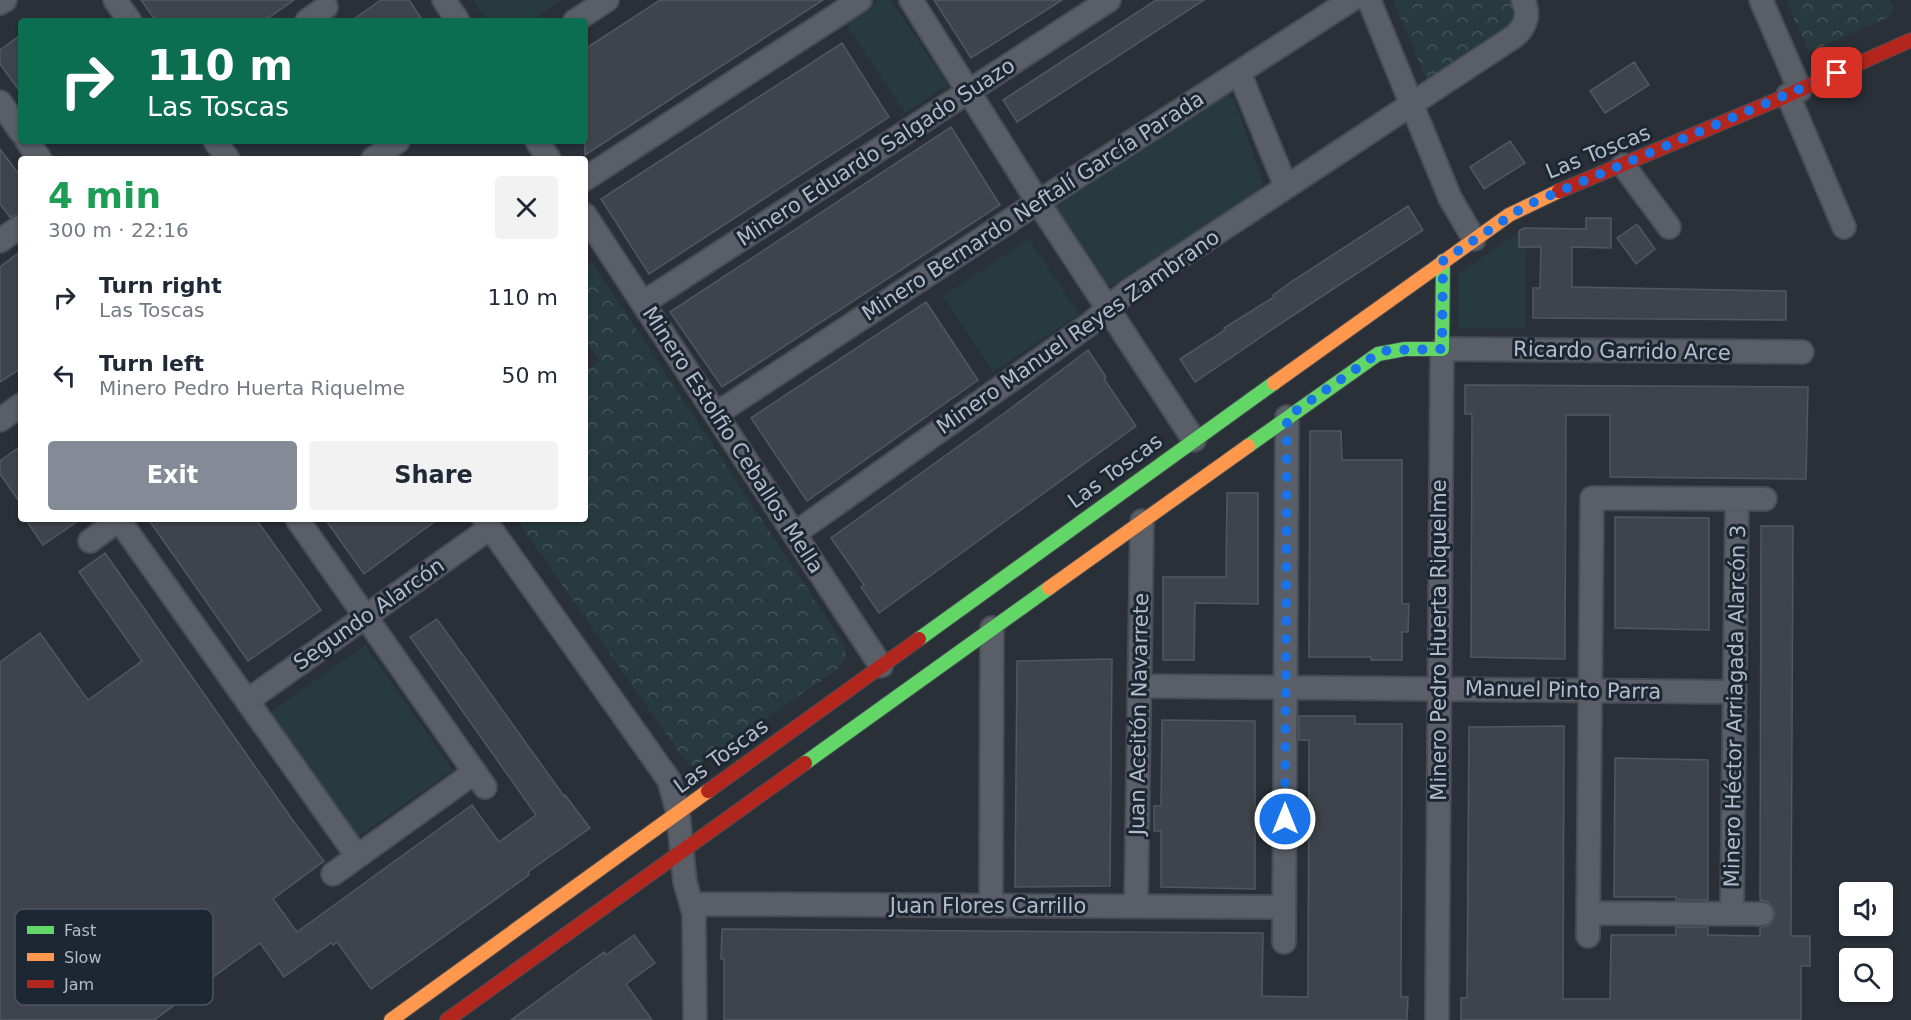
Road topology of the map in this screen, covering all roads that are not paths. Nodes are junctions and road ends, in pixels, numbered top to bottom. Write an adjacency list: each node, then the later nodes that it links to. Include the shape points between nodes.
1 (5, 0): 12 (street)
2 (115, 0): 14 (street)
3 (444, 0): 16 (street)
4 (607, 0): 17 (street)
5 (860, 0): 28 (street)
6 (911, 0): 20 (street)
7 (1109, 0): 20 (street, Minero Eduardo Salgado Suazo)
8 (1351, 0): 19 (street, Minero Bernardo Neftalí García Parada)
9 (1369, 0): 23 (street)
10 (1523, 0): 23 (street, Minero Manuel Reyes Zambrano, via 1526,19 1515,36)
11 (1761, 0): 21 (street)
12 (0, 3)
13 (326, 7): 15 (street)
14 (128, 18)
15 (311, 18)
16 (456, 18)
17 (580, 18)
18 (1911, 40): 21 (street, Las Toscas)
19 (1239, 72): 29 (street); 30 (street, Minero Bernardo Neftalí García Parada)
20 (968, 92): 30 (street); 38 (street, Minero Eduardo Salgado Suazo)
21 (1794, 92): 27 (street, Las Toscas); 33 (street)
22 (0, 102): 24 (street)
23 (1412, 104): 29 (street, Minero Manuel Reyes Zambrano); 35 (street, via 1450,198)
24 (18, 128)
25 (394, 144): 26 (street)
26 (377, 156)
27 (1623, 165): 32 (street); 35 (street, Las Toscas, via 1525,206)
28 (588, 177)
29 (1286, 187): 39 (street, Minero Manuel Reyes Zambrano)
30 (1038, 202): 39 (street); 43 (street, Minero Bernardo Neftalí García Parada)
31 (588, 219): 38 (street, Minero Estolfio Ceballos Mella)
32 (1669, 227)
33 (1844, 227)
34 (18, 228): 36 (street)
35 (1473, 239): 37 (street, Las Toscas)
36 (0, 241)
37 (1443, 261): 40 (street, Minero Pedro Huerta Riquelme); 46 (street, Las Toscas)
38 (643, 303): 43 (street, Minero Estolfio Ceballos Mella)
39 (1108, 308): 46 (street); 54 (street, Minero Manuel Reyes Zambrano)
40 (1442, 349): 41 (street, Ricardo Garrido Arce); 44 (street, via 1380,352); 61 (street, Minero Pedro Huerta Riquelme)
41 (1802, 352)
42 (18, 407): 45 (street)
43 (716, 414): 54 (street, Minero Estolfio Ceballos Mella)
44 (1287, 417): 49 (street); 60 (street)
45 (0, 420)
46 (1194, 440): 58 (street, Las Toscas)
47 (1737, 499): 48 (street); 62 (street, via 1592,498); 63 (street, Minero Héctor Arriagada Alarcón 3)
48 (1765, 499)
49 (1142, 521): 57 (street); 59 (street, Juan Aceitón Navarrete)
50 (115, 522): 55 (street)
51 (121, 522): 64 (street)
52 (299, 522): 56 (street)
53 (487, 523): 56 (street, Segundo Alarcón); 65 (street, via 669,780)
54 (794, 534): 58 (street, Minero Estolfio Ceballos Mella)
55 (90, 541)
56 (366, 616): 64 (street, Segundo Alarcón); 67 (street, via 480,779)
57 (992, 628): 66 (street); 70 (street)
58 (881, 666): 65 (street, Las Toscas)
59 (1140, 686): 60 (street, Manuel Pinto Parra); 71 (street, Juan Aceitón Navarrete)
60 (1286, 687): 61 (street, Manuel Pinto Parra); 72 (street)
61 (1439, 688): 62 (street, Manuel Pinto Parra); 81 (street, Minero Pedro Huerta Riquelme)
62 (1590, 690): 63 (street, Manuel Pinto Parra); 73 (street)
63 (1735, 692): 74 (street, Minero Héctor Arriagada Alarcón 3)
64 (247, 701): 67 (street)
65 (678, 813): 66 (street); 78 (street, Las Toscas)
66 (682, 850): 69 (street); 79 (street)
67 (357, 856): 68 (street)
68 (333, 874)
69 (692, 904): 70 (street, Juan Flores Carrillo); 80 (street)
70 (991, 906): 71 (street, Juan Flores Carrillo)
71 (1136, 906): 72 (street, Juan Flores Carrillo)
72 (1284, 907): 77 (street)
73 (1588, 913): 74 (street); 76 (street)
74 (1732, 914): 75 (street)
75 (1762, 914)
76 (1588, 936)
77 (1284, 942)
78 (391, 1020)
79 (447, 1020)
80 (695, 1020)
81 (1437, 1020)

